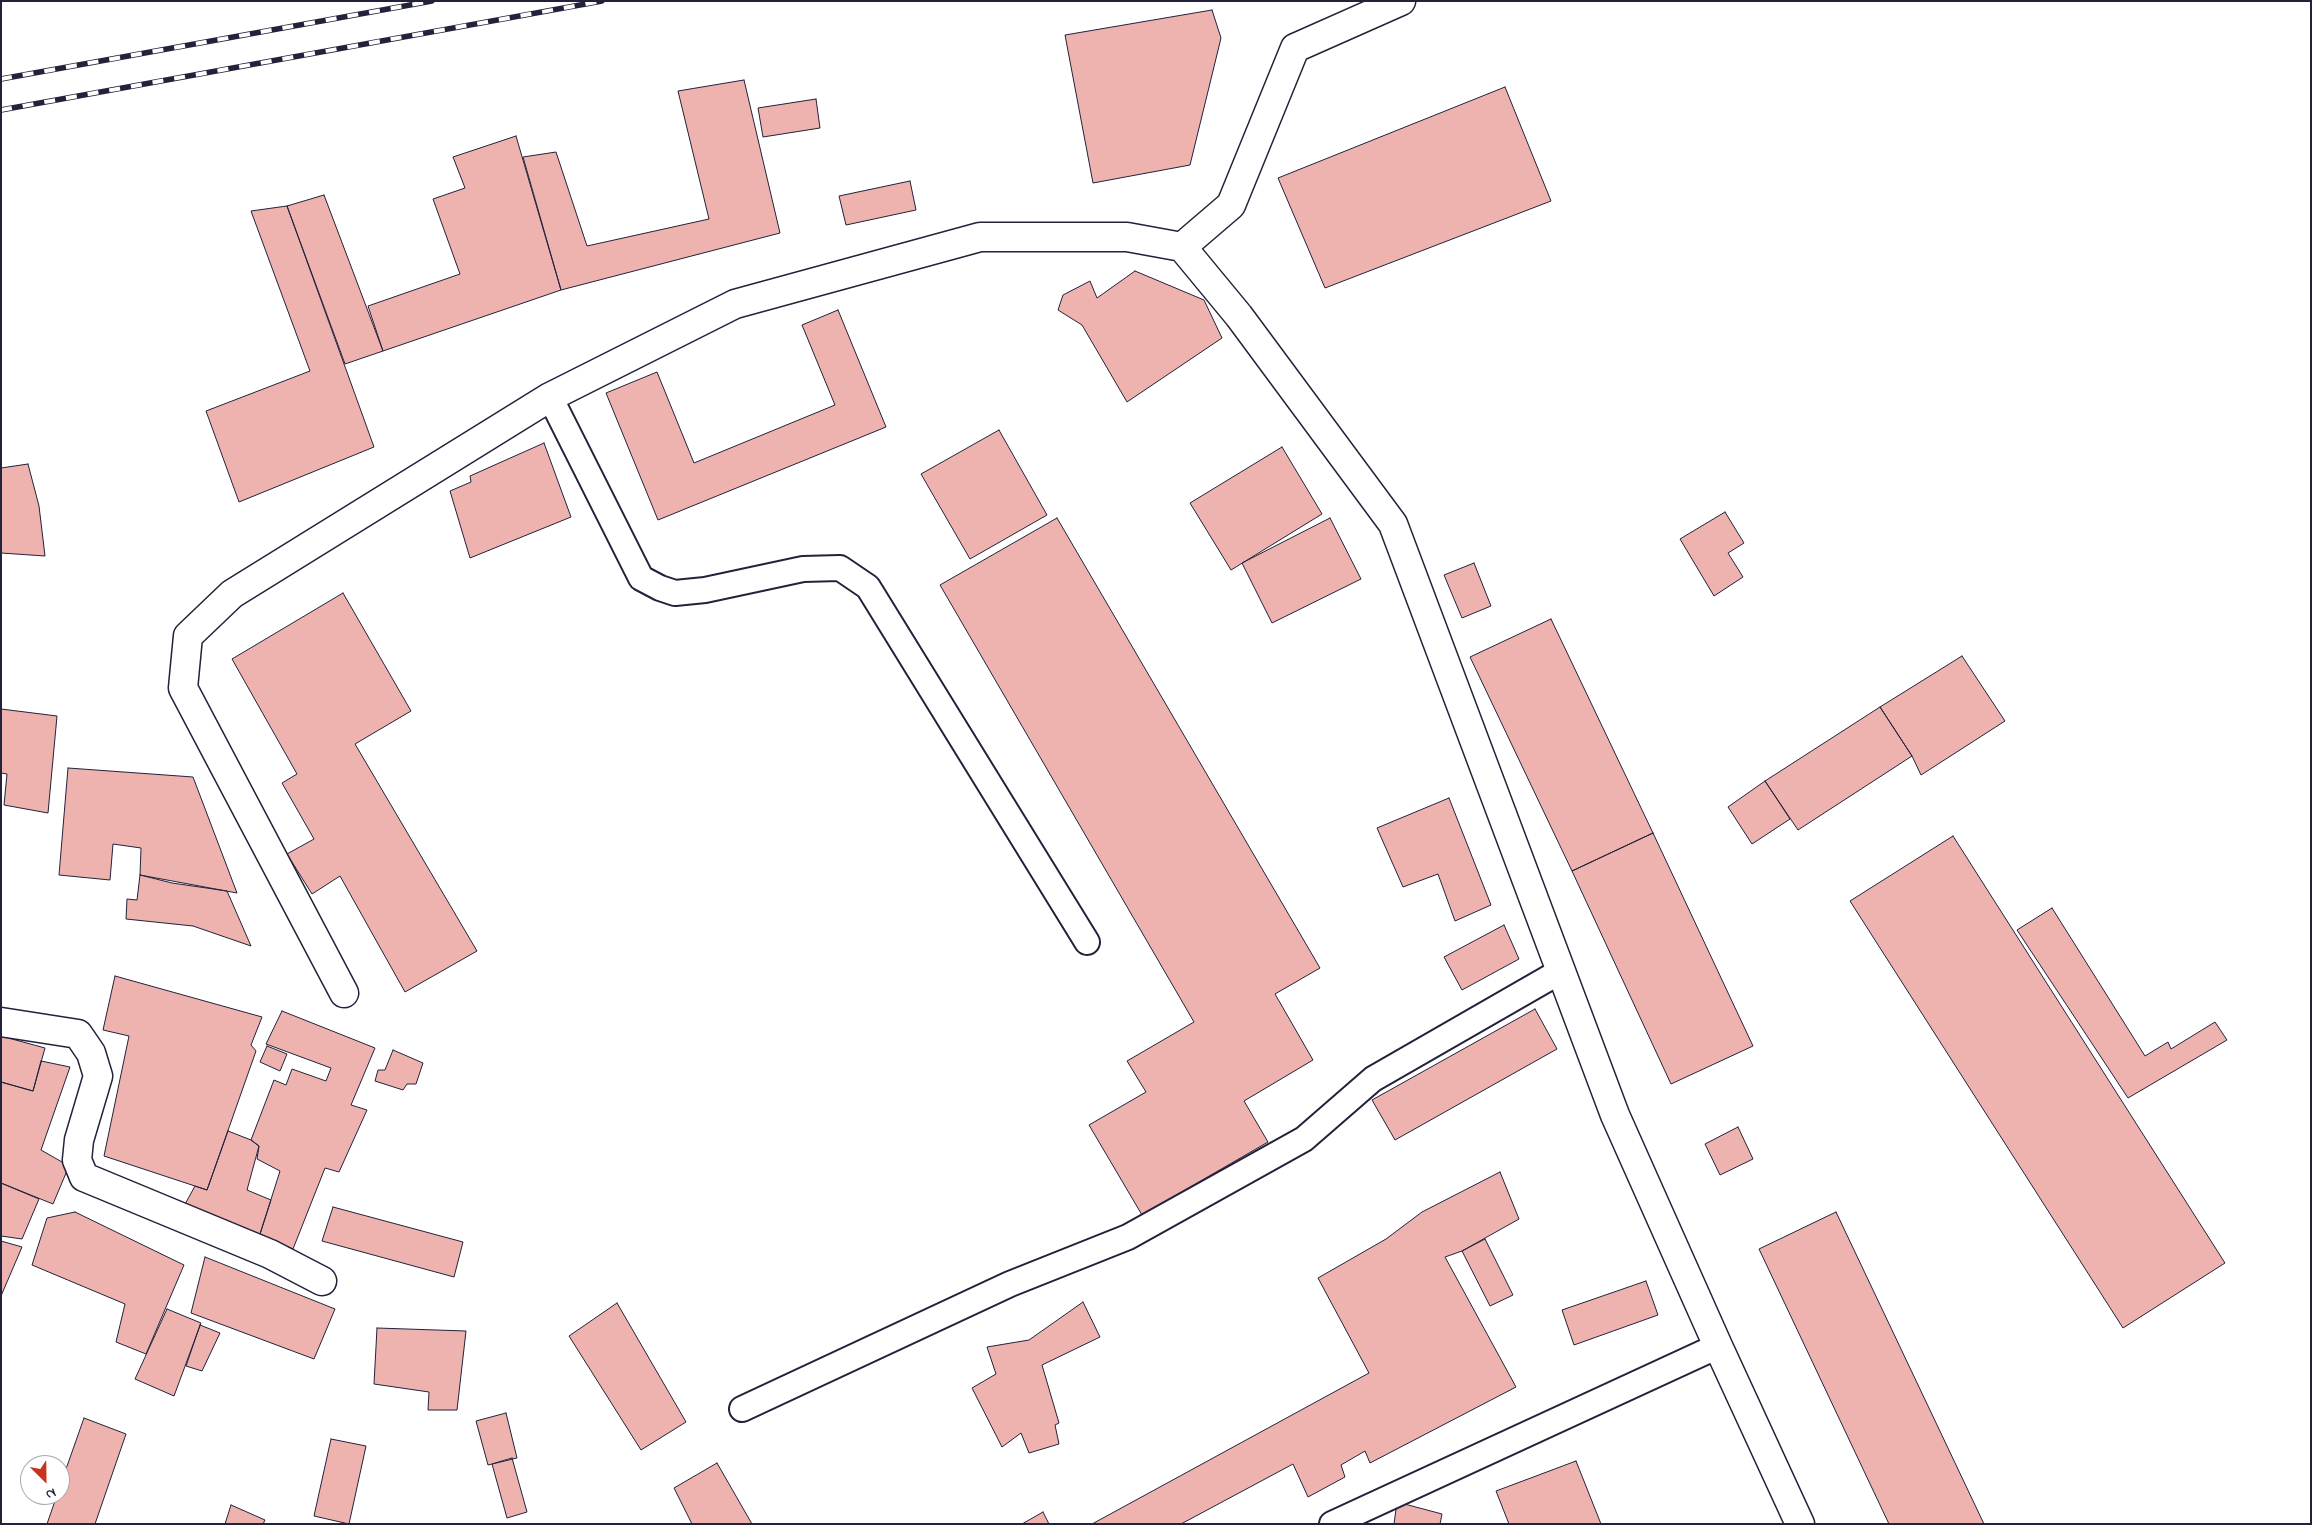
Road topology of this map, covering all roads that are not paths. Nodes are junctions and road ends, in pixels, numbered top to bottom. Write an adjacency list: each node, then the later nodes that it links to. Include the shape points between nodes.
1 (1402, 1): 2 (street, via 1295,48 1232,205)
2 (1182, 248): 3 (street, via 1127,237 980,236 735,304); 5 (street, via 1238,316 1393,524)
3 (550, 397): 4 (lane, via 641,578 676,594 803,569 840,568 868,587); 6 (street, via 232,594 188,636 183,688)
4 (1087, 942)
5 (1561, 971): 9 (street, via 1615,1115); 10 (lane, via 1373,1080 1304,1140 1128,1237 1010,1284)
6 (344, 993)
7 (1, 1022): 8 (street, via 78,1034 91,1053 98,1076 79,1140 77,1160 84,1176 270,1254)
8 (322, 1281)
9 (1718, 1346): 11 (lane); 12 (street)
10 (742, 1409)
11 (1332, 1524)
12 (1800, 1524)

